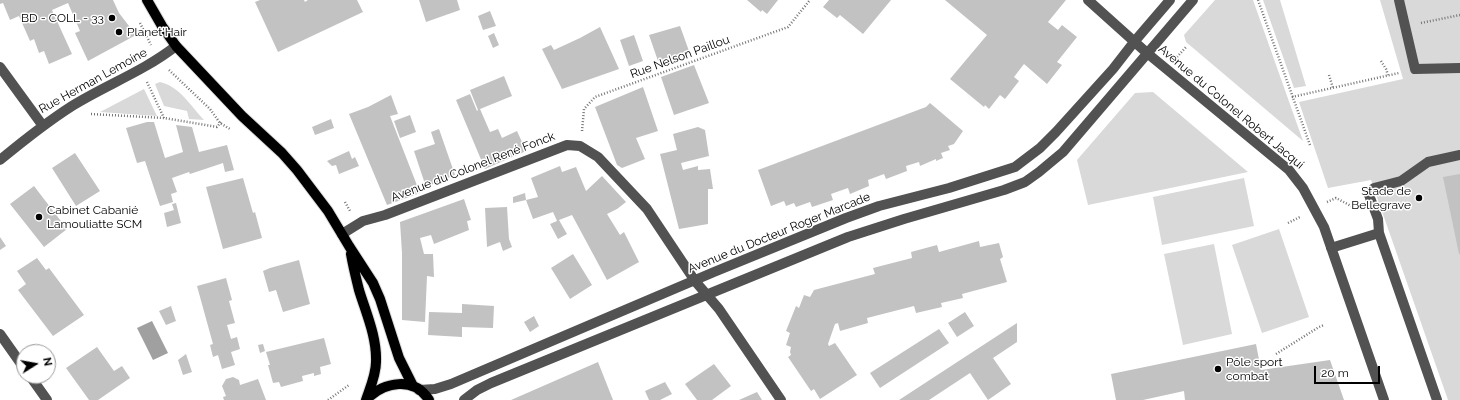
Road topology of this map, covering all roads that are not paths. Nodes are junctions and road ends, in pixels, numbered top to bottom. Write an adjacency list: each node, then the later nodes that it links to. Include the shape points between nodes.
1 (147, 0): 7 (main road)
2 (1088, 0): 6 (street)
3 (1170, 0): 6 (street)
4 (1193, 0): 8 (street, Avenue du Colonel Robert Jacqui)
5 (1399, 0): 10 (street, via 1415,70)
6 (1134, 42): 8 (street); 18 (street, Avenue du Docteur Roger Marcade, via 1056,132 1015,167 879,206)
7 (176, 46): 11 (street, Rue Herman Lemoine, via 160,58 72,106); 15 (main road, via 297,170)
8 (1147, 54): 17 (street, Avenue du Colonel Robert Jacqui, via 1288,170 1303,188 1315,209); 19 (street, via 1063,152 1025,182 848,237)
9 (0, 67): 11 (street, Rue Herman Lemoine)
10 (1460, 68)
11 (43, 126): 13 (street)
12 (1460, 155): 14 (street, via 1428,162 1401,181 1374,188 1370,194 1378,219)
13 (0, 160)
14 (1379, 233): 17 (street); 30 (street)
15 (342, 234): 16 (main road); 18 (street, Avenue du Colonel René Fonck, via 363,221 385,215 567,145 580,146 598,157 647,209)
16 (349, 246): 23 (main road, via 373,284 399,358); 25 (main road, via 375,348 375,372)
17 (1331, 248): 29 (street, Avenue du Colonel Robert Jacqui)
18 (695, 281): 19 (street); 23 (street, Avenue du Docteur Roger Marcade, via 456,382 434,389)
19 (707, 296): 27 (street, via 491,384); 28 (street, via 719,309)
20 (0, 334): 21 (street)
21 (16, 357)
22 (36, 384): 24 (street)
23 (416, 388): 25 (main road, via 402,384 382,387); 26 (main road)
24 (47, 400)
25 (366, 400)
26 (428, 400)
27 (464, 400)
28 (782, 400)
29 (1384, 400)
30 (1437, 400)

